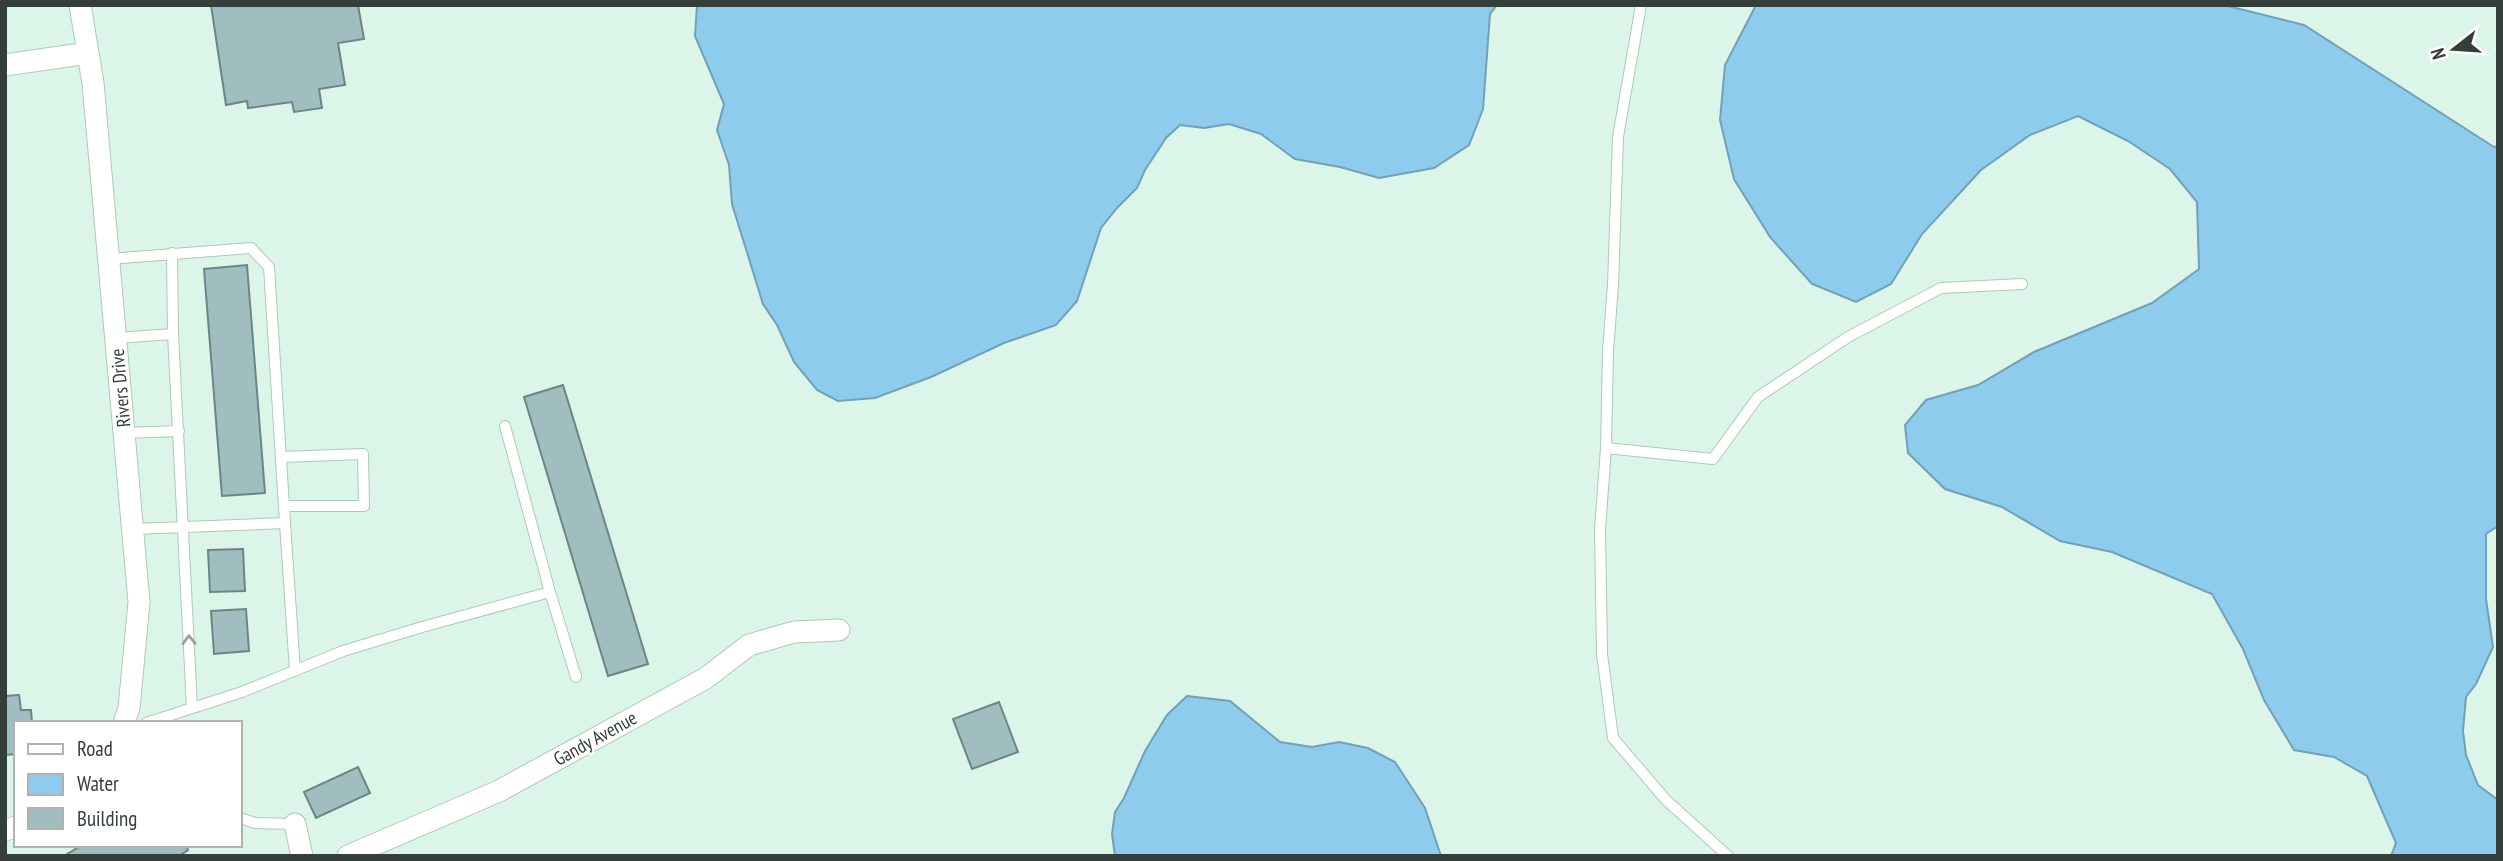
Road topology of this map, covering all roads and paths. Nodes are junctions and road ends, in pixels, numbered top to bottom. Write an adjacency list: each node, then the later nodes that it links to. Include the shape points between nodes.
1 (80, 5): 3 (street, Rivers Drive)
2 (1641, 5): 13 (lane, via 1618,137)
3 (88, 53): 4 (street); 6 (street, Rivers Drive)
4 (5, 65)
5 (172, 253): 6 (lane); 8 (lane); 14 (lane, via 251,248 269,267)
6 (109, 259): 9 (street, Rivers Drive)
7 (2022, 284): 13 (lane, via 1941,288 1848,337 1758,397 1713,459)
8 (173, 334): 9 (lane); 11 (lane)
9 (116, 338): 12 (street, Rivers Drive)
10 (505, 426): 19 (lane)
11 (179, 430): 12 (lane); 17 (lane)
12 (124, 433): 18 (street, Rivers Drive)
13 (1606, 448): 30 (lane, via 1600,528 1602,654 1613,738 1666,800)
14 (281, 457): 15 (lane); 15 (lane, via 363,454 364,506)
15 (284, 506): 16 (lane)
16 (285, 523): 17 (lane); 21 (lane)
17 (184, 528): 18 (lane); 23 (lane, one-way to 17)
18 (133, 529): 24 (street, Rivers Drive, via 139,603)
19 (550, 592): 21 (lane, via 343,651); 22 (lane)
20 (839, 629): 29 (street, Gandy Avenue, via 793,632 749,645 706,678 499,792)
21 (295, 671): 23 (lane)
22 (576, 677)
23 (192, 708): 25 (lane)
24 (125, 721)
25 (152, 721)
26 (242, 819): 27 (lane)
27 (295, 824): 28 (street)
28 (302, 856)
29 (348, 856)
30 (1728, 856)

